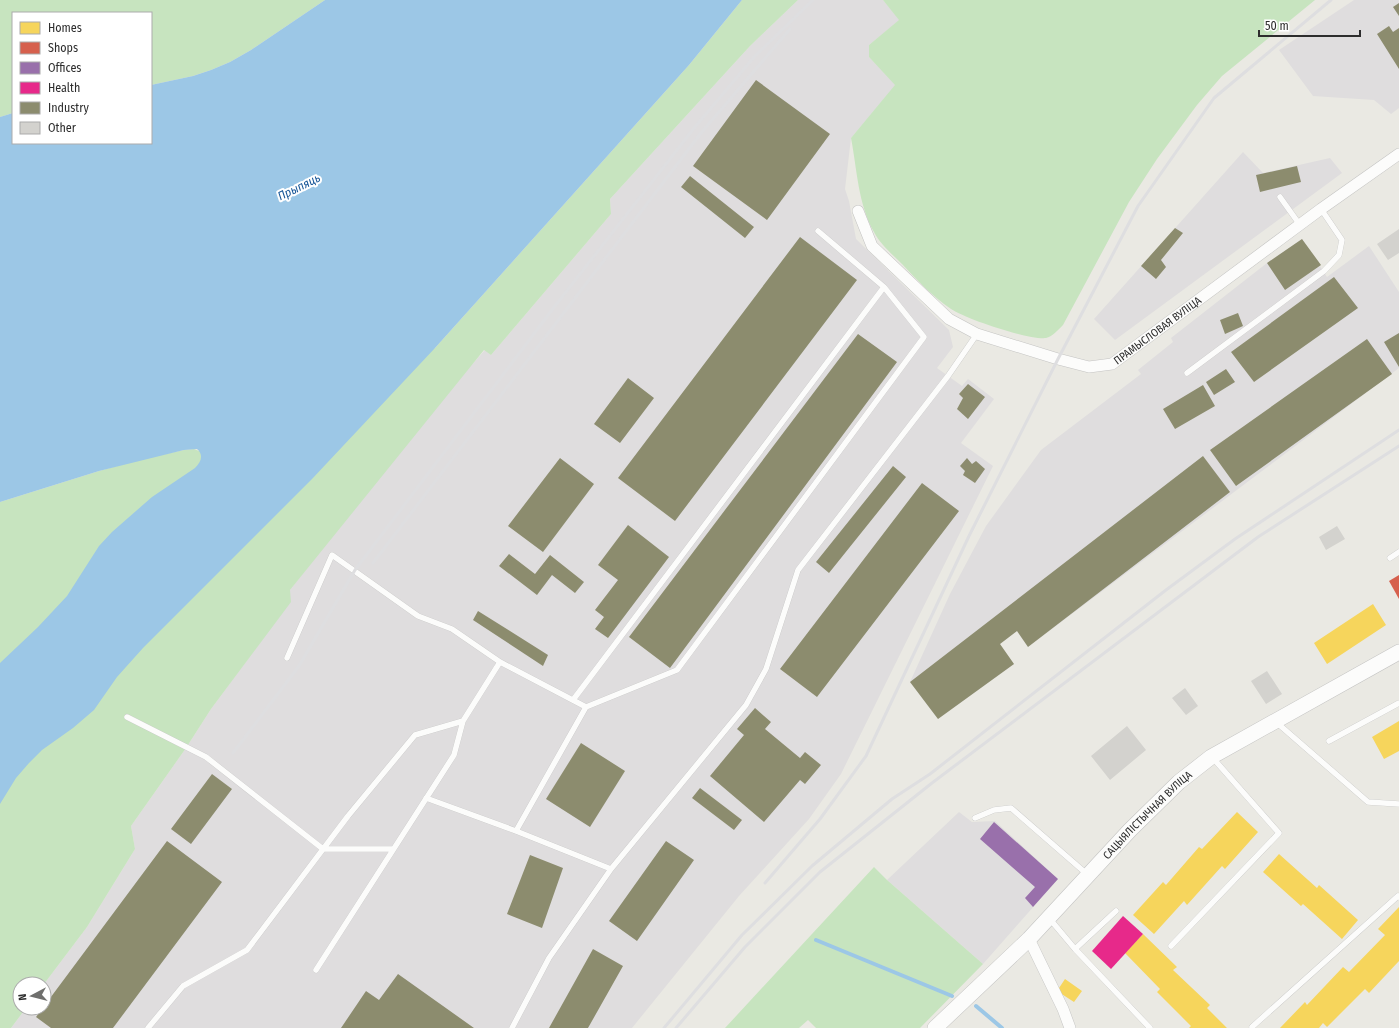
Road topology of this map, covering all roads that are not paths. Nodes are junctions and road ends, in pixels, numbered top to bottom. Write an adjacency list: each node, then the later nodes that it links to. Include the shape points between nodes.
1 (1399, 154): 3 (street, ПРАМЫСЛОВАЯ ВУЛІЦА)
2 (1280, 197): 5 (lane)
3 (1321, 209): 5 (street, ПРАМЫСЛОВАЯ ВУЛІЦА); 9 (lane, via 1342,240 1339,255 1324,271)
4 (858, 212): 8 (street, ПРАМЫСЛОВАЯ ВУЛІЦА, via 872,246 949,319)
5 (1300, 225): 8 (street, ПРАМЫСЛОВАЯ ВУЛІЦА, via 1112,364 1089,367)
6 (818, 230): 7 (lane)
7 (884, 287): 15 (lane); 17 (lane, via 924,337 677,670)
8 (977, 334): 29 (lane, via 948,376 798,570 766,669 746,705)
9 (1187, 373)
10 (1399, 552): 11 (lane)
11 (1390, 558)
12 (1399, 652): 20 (street, САЦЫЯЛІСТЫЧНАЯ ВУЛІЦА)
13 (287, 658): 14 (lane, via 332,556 418,616 452,628)
14 (500, 662): 15 (lane); 19 (lane)
15 (573, 700): 17 (lane)
16 (1399, 703): 21 (lane)
17 (586, 707): 26 (lane)
18 (126, 717): 27 (lane, via 206,757)
19 (463, 721): 23 (lane, via 454,755); 27 (lane, via 415,735)
20 (1274, 721): 22 (street, САЦЫЯЛІСТЫЧНАЯ ВУЛІЦА); 24 (lane, via 1368,802)
21 (1329, 741)
22 (1212, 757): 30 (street, САЦЫЯЛІСТЫЧНАЯ ВУЛІЦА, via 1179,782); 35 (lane, via 1279,834)
23 (426, 798): 26 (lane); 28 (lane)
24 (1399, 804)
25 (975, 818): 30 (lane, via 994,810 1011,808)
26 (516, 831): 29 (lane)
27 (323, 849): 28 (lane); 39 (lane, via 247,950 183,986)
28 (393, 849): 37 (lane)
29 (611, 869): 40 (lane, via 549,958)
30 (1088, 875): 33 (street, САЦЫЯЛІСТЫЧНАЯ ВУЛІЦА)
31 (1399, 896): 38 (lane)
32 (1116, 911): 36 (lane)
33 (1049, 918): 34 (street, САЦЫЯЛІСТЫЧНАЯ ВУЛІЦА); 36 (lane)
34 (1028, 939): 41 (street, САЦЫЯЛІСТЫЧНАЯ ВУЛІЦА); 42 (street)
35 (1171, 946)
36 (1075, 948): 43 (lane)
37 (316, 970)
38 (1252, 1027)
39 (148, 1028)
40 (512, 1028)
41 (935, 1028)
42 (1070, 1028)
43 (1150, 1028)

